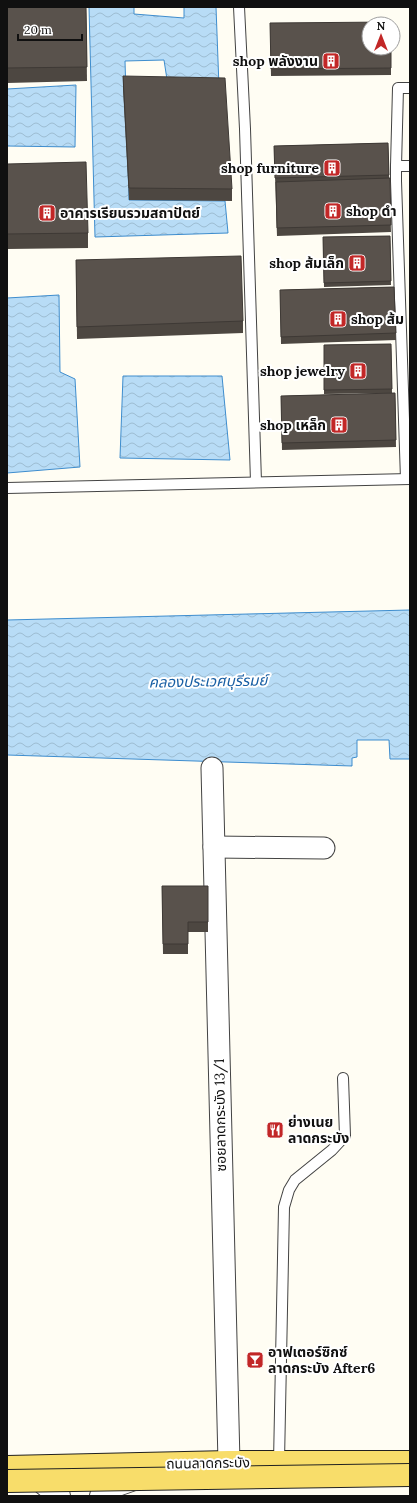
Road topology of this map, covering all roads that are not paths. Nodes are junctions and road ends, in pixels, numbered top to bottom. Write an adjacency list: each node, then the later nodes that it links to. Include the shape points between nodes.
1 (239, 7): 6 (lane)
2 (410, 88): 3 (lane, via 398,88)
3 (396, 166): 4 (lane); 5 (lane)
4 (410, 166)
5 (408, 479): 6 (lane)
6 (256, 482): 7 (lane)
7 (7, 488)
8 (212, 768): 9 (street, ซอยลาดกระบัง 13/1)
9 (214, 847): 10 (street); 12 (street, ซอยลาดกระบัง 13/1)
10 (324, 848)
11 (343, 1078): 13 (lane, via 345,1136 295,1180 284,1206)
12 (229, 1462): 13 (main road, ถนนลาดกระบัง); 15 (main road, ถนนลาดกระบัง)
13 (279, 1462): 14 (main road, ถนนลาดกระบัง)
14 (410, 1462)
15 (197, 1463): 16 (main road, ถนนลาดกระบัง); 20 (street, via 132,1479)
16 (15, 1468): 19 (street)
17 (410, 1475): 18 (main road, bridge)
18 (7, 1481)
19 (59, 1496)
20 (101, 1496)

